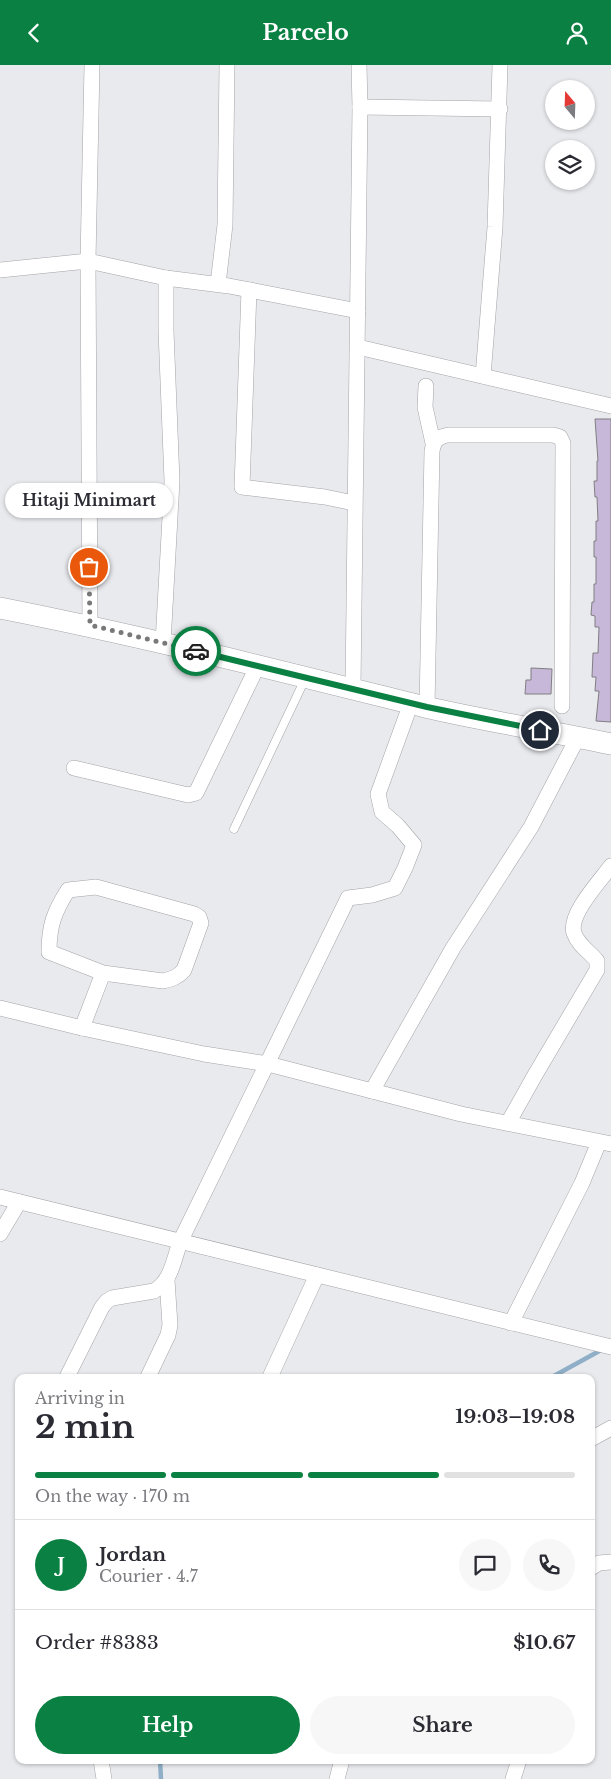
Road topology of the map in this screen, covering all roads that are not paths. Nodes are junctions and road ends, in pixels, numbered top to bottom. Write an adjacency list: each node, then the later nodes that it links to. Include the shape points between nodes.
1 (92, 65): 7 (street)
2 (227, 65): 10 (street, via 225,225)
3 (359, 65): 5 (street)
4 (500, 65): 6 (street)
5 (360, 107): 6 (street); 12 (street)
6 (500, 109): 14 (street, via 495,227)
7 (88, 261): 8 (street); 9 (street); 20 (street)
8 (0, 270)
9 (166, 278): 10 (street); 21 (street, via 172,481)
10 (218, 285): 11 (street)
11 (249, 290): 12 (street); 18 (street, via 242,487)
12 (358, 311): 13 (street)
13 (358, 347): 14 (street); 18 (street)
14 (483, 376): 16 (street)
15 (426, 386): 17 (street, via 425,407)
16 (611, 406)
17 (433, 443): 25 (street); 26 (street, via 439,437 458,435 554,435 563,443)
18 (354, 503): 24 (street)
19 (0, 608): 20 (street)
20 (90, 625): 21 (street)
21 (164, 643): 22 (street)
22 (258, 665): 23 (street); 29 (street, via 196,793 188,795)
23 (306, 677): 24 (street); 30 (lane)
24 (353, 688): 25 (street)
25 (419, 705): 27 (street); 35 (street, via 378,794 382,811 414,845 405,868 395,888 348,898)
26 (562, 705)
27 (578, 737): 28 (street); 36 (street, via 531,827 453,948)
28 (611, 744)
29 (74, 768)
30 (234, 829)
31 (611, 866): 37 (street, via 575,915 573,926 574,934 597,961 597,969)
32 (103, 973): 32 (street, via 163,981 179,975 184,970 201,923 199,917 96,887 68,890 56,909 49,933 49,952); 34 (street)
33 (0, 1008): 34 (street)
34 (82, 1028): 35 (street)
35 (268, 1064): 36 (street); 42 (street)
36 (372, 1091): 37 (street)
37 (508, 1123): 38 (street)
38 (605, 1143): 45 (street)
39 (0, 1197): 40 (street)
40 (19, 1202): 41 (street); 42 (street)
41 (0, 1234)
42 (180, 1242): 43 (street); 44 (street)
43 (317, 1275): 45 (street); 49 (street)
44 (167, 1280): 47 (street, via 154,1291 107,1301); 48 (street, via 170,1325)
45 (511, 1323): 46 (street)
46 (611, 1347)
47 (68, 1374)
48 (149, 1374)
49 (271, 1374)
50 (611, 1428): 51 (street)
51 (595, 1437)
52 (611, 1561): 53 (street)
53 (595, 1566)
54 (102, 1764): 57 (street)
55 (341, 1764): 58 (street)
56 (518, 1764): 59 (street)
57 (104, 1779)
58 (337, 1779)
59 (513, 1779)

